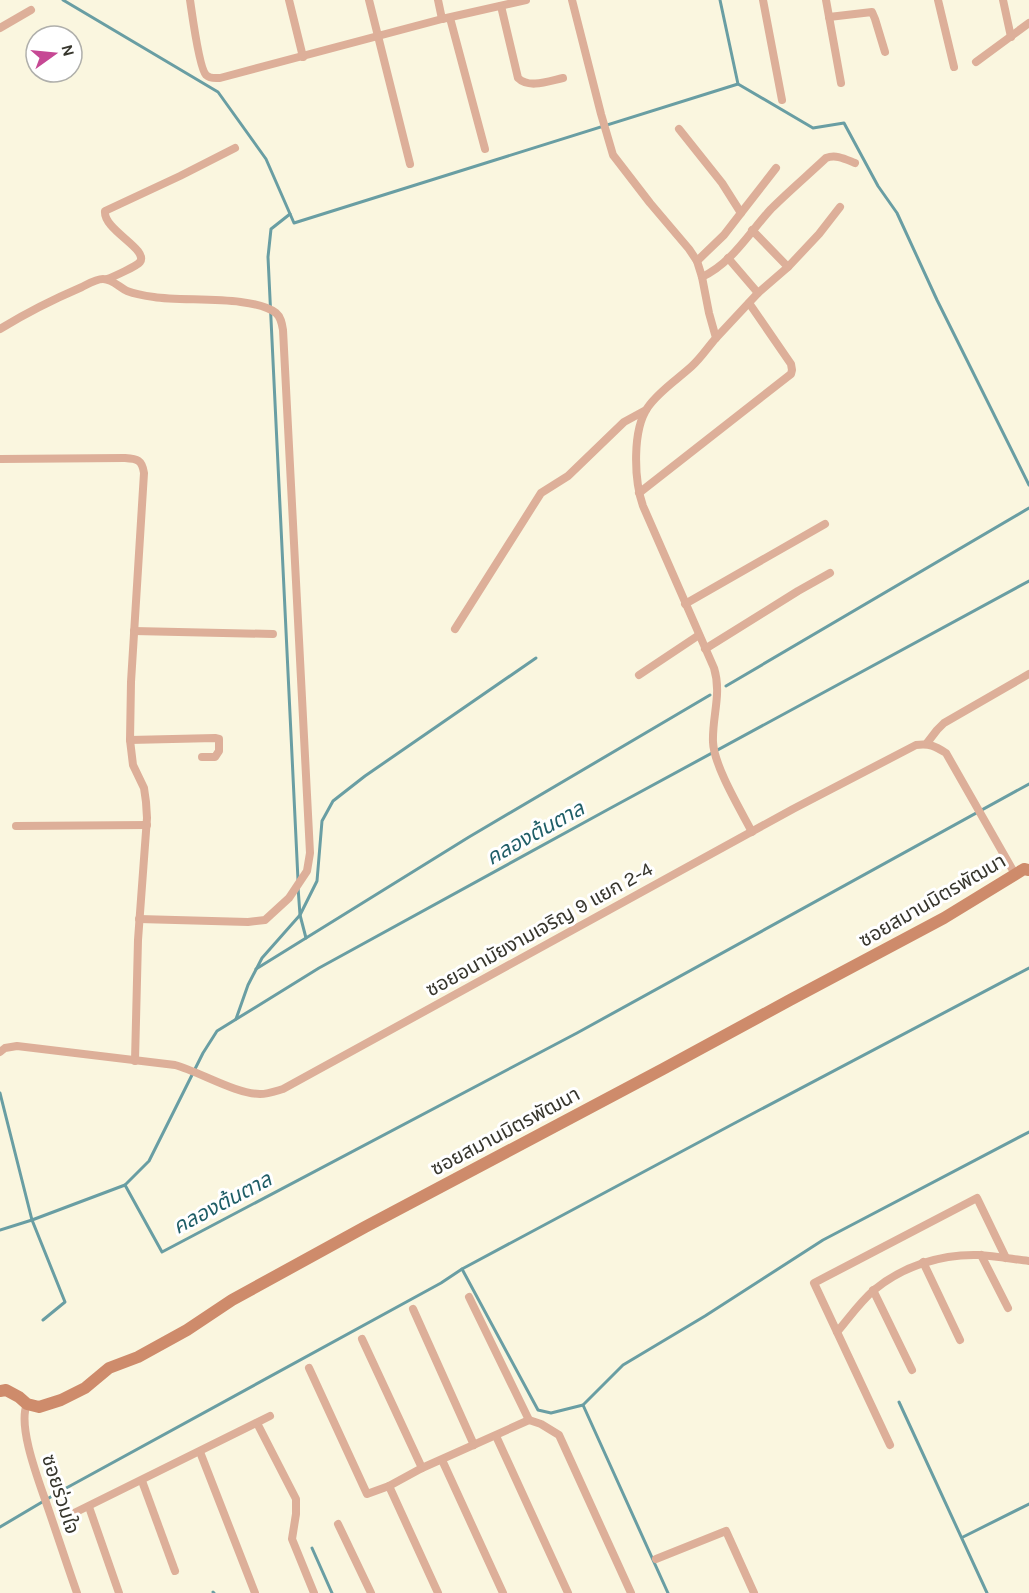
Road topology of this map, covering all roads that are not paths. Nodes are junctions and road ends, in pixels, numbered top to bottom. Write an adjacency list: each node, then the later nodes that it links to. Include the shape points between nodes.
1 (190, 0): 20 (street, via 201,63 210,78)
2 (289, 0): 20 (street)
3 (369, 0): 17 (street)
4 (438, 0): 14 (street)
5 (526, 0): 11 (street)
6 (572, 0): 36 (street, via 613,155)
7 (763, 0): 25 (street)
8 (826, 0): 13 (street)
9 (938, 0): 22 (street)
10 (1003, 0): 18 (street)
11 (501, 6): 14 (street); 23 (street, via 518,78 530,84)
12 (31, 10): 16 (street)
13 (829, 17): 19 (street, via 872,12); 24 (street)
14 (446, 19): 17 (street); 28 (street)
15 (1029, 23): 18 (street)
16 (0, 28)
17 (378, 37): 20 (street); 30 (street)
18 (1011, 37): 21 (street)
19 (885, 52)
20 (303, 57)
21 (976, 62)
22 (954, 67)
23 (563, 78)
24 (841, 83)
25 (782, 100)
26 (680, 129): 33 (street)
27 (235, 148): 39 (street, via 105,211 108,224 139,251 142,259)
28 (485, 149)
29 (855, 163): 34 (street, via 832,156 826,159)
30 (410, 164)
31 (776, 168): 33 (street)
32 (840, 207): 37 (street)
33 (741, 213): 36 (street)
34 (752, 230): 35 (street); 37 (street)
35 (728, 258): 38 (street); 40 (street)
36 (697, 261): 38 (street)
37 (788, 267): 40 (street)
38 (702, 277): 43 (street)
39 (106, 279): 42 (street, via 65,294); 65 (street, via 128,291 154,297 266,307 280,318 293,515 310,853 307,871 289,898 265,920)
40 (758, 293): 41 (street)
41 (749, 303): 43 (street); 46 (street, via 791,364 791,374)
42 (0, 329)
43 (716, 338): 44 (street)
44 (646, 410): 46 (street, via 638,439); 50 (street, via 624,422 568,476 541,492)
45 (0, 459): 51 (street, via 124,458 136,459 142,465)
46 (639, 493): 49 (street)
47 (825, 524): 49 (street)
48 (830, 573): 54 (street)
49 (686, 604): 53 (street)
50 (455, 629)
51 (134, 631): 52 (street); 57 (street)
52 (273, 634)
53 (699, 635): 54 (street); 56 (street)
54 (705, 649): 62 (street, via 718,686 713,746)
55 (1029, 674): 58 (street, via 944,723)
56 (639, 675)
57 (130, 740): 59 (street, via 219,739 215,757); 60 (street, via 133,765 144,788)
58 (927, 743): 62 (street, ซอยอนามัยงามเจริญ 9 แยก 2-4, via 916,745); 64 (street, via 946,753)
59 (202, 757)
60 (147, 825): 61 (street); 65 (street)
61 (16, 826)
62 (752, 832): 67 (street, ซอยอนามัยงามเจริญ 9 แยก 2-4, via 284,1089 251,1093 190,1069)
63 (1029, 870): 64 (street, ซอยสมานมิตรพัฒนา)
64 (1015, 874): 82 (street, ซอยสมานมิตรพัฒนา, via 884,951 241,1295 188,1330 109,1368 85,1388 43,1407)
65 (139, 919): 67 (street)
66 (0, 1052): 67 (street, ซอยอนามัยงามเจริญ 9 แยก 2-4, via 17,1046)
67 (135, 1061)
68 (981, 1255): 69 (street); 70 (street); 74 (street)
69 (1006, 1258): 71 (street); 76 (street, via 977,1198 814,1283)
70 (923, 1262): 72 (street); 78 (street)
71 (1029, 1262)
72 (873, 1290): 76 (street); 80 (street)
73 (469, 1297): 84 (street)
74 (1008, 1308)
75 (414, 1309): 87 (street)
76 (837, 1332): 88 (street)
77 (362, 1339): 91 (street)
78 (960, 1340)
79 (309, 1368): 93 (street, via 367,1494)
80 (912, 1370)
81 (0, 1390): 82 (street)
82 (27, 1404): 99 (street, ซอยร่วมใจ, via 24,1418 31,1455)
83 (270, 1416): 85 (street)
84 (529, 1420): 86 (street); 107 (street, via 559,1435)
85 (257, 1423): 89 (street); 102 (street, via 296,1499 292,1539)
86 (496, 1436): 87 (street); 106 (street)
87 (474, 1445): 90 (street)
88 (890, 1445)
89 (200, 1452): 92 (street); 101 (street)
90 (442, 1460): 91 (street); 105 (street)
91 (422, 1468): 93 (street)
92 (142, 1481): 94 (street); 98 (street)
93 (389, 1486): 104 (street)
94 (89, 1507): 95 (street); 100 (street)
95 (64, 1518)
96 (338, 1524): 103 (street)
97 (656, 1559): 108 (street, via 726,1531)
98 (175, 1571)
99 (77, 1593)
100 (119, 1593)
101 (255, 1593)
102 (314, 1593)
103 (371, 1593)
104 (438, 1593)
105 (503, 1593)
106 (568, 1593)
107 (631, 1593)
108 (754, 1593)

